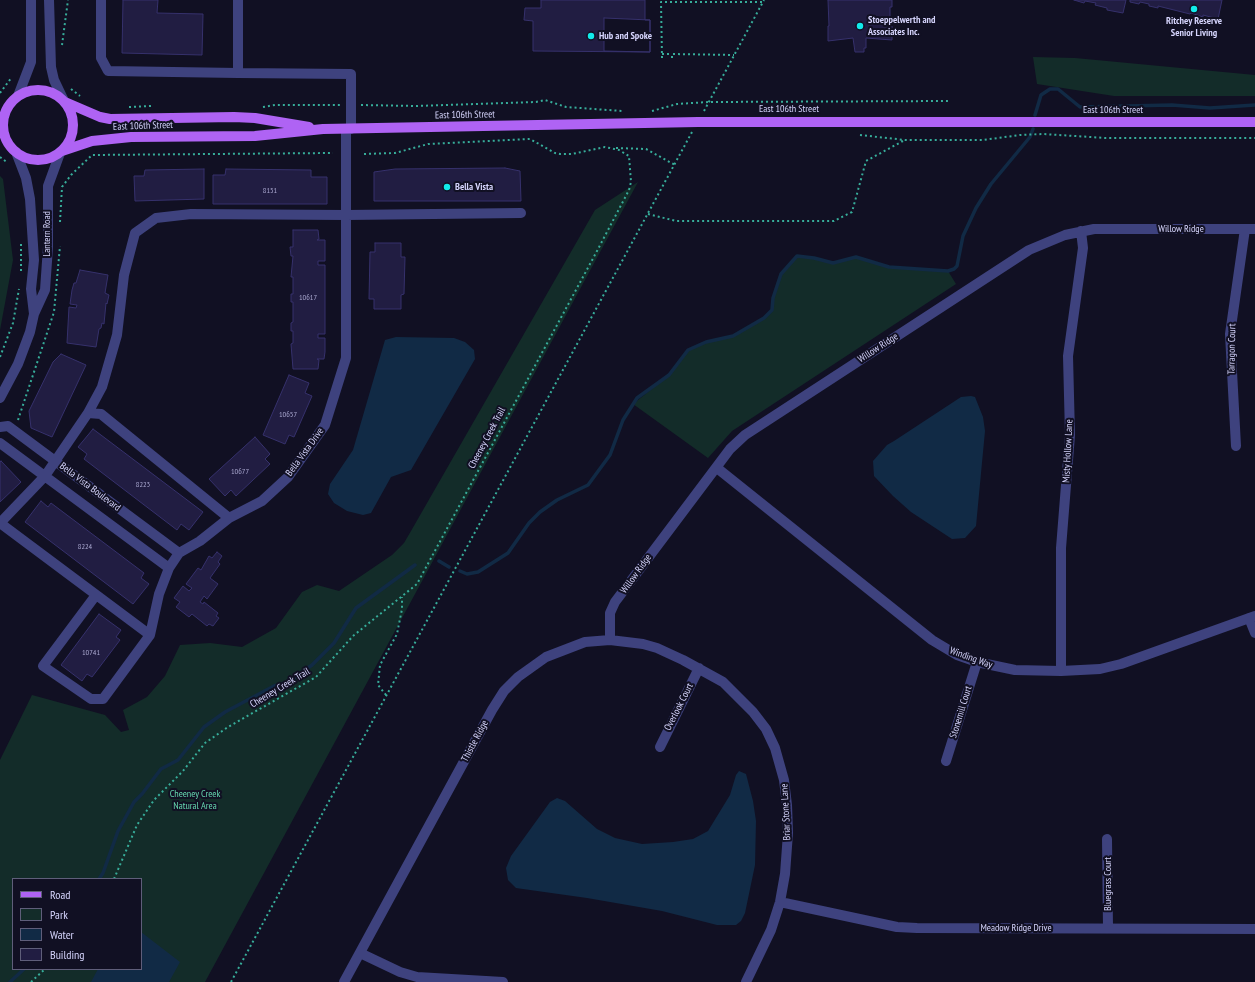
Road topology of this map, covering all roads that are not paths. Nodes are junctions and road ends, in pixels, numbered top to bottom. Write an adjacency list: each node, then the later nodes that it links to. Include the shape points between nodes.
1 (32, 0): 6 (street, via 31,62)
2 (49, 0): 7 (street, via 51,67 54,80)
3 (101, 0): 5 (street, via 101,58 108,71)
4 (238, 0): 5 (street)
5 (238, 73): 10 (street, Bella Vista Drive, via 351,74)
6 (15, 99): 7 (main road, via 24,93 39,90 53,93); 8 (main road); 13 (main road, via 8,107 3,121 5,136)
7 (65, 102): 11 (main road, East 106th Street, via 110,119 254,118); 14 (main road, via 71,113 73,130 70,142)
8 (0, 106)
9 (1255, 122): 10 (main road, East 106th Street, via 698,122)
10 (349, 129): 11 (main road, East 106th Street); 16 (street, Bella Vista Drive)
11 (322, 130): 14 (main road, East 106th Street, via 255,136 131,137 92,141)
12 (0, 144): 13 (main road)
13 (14, 150): 14 (main road, via 27,158 38,160 50,158); 19 (street, Lantern Road, via 26,178 30,199)
14 (61, 152): 19 (street, Lantern Road, via 48,186 46,282 42,299)
15 (521, 213): 16 (street)
16 (346, 215): 21 (street, via 191,214 156,218 135,233 124,275 117,335 102,387); 28 (street, Bella Vista Drive, via 346,358 325,425 288,477 262,501)
17 (1250, 229): 18 (street, Willow Ridge); 24 (street, Tarragon Court, via 1230,334)
18 (1081, 231): 26 (street, Willow Ridge, via 1029,250 975,284 745,435 730,449); 39 (street, Misty Hollow Lane, via 1083,248 1068,356 1070,442 1061,548)
19 (34, 314): 20 (street, Lantern Road, via 18,364)
20 (0, 398)
21 (88, 413): 25 (street); 28 (street, via 101,414)
22 (0, 427): 25 (street, Bella Vista Boulevard, via 8,426)
23 (0, 443): 27 (street, Bella Vista Boulevard)
24 (1236, 446)
25 (55, 461): 27 (street); 30 (street, Bella Vista Boulevard)
26 (717, 468): 36 (street, Willow Ridge, via 615,602 610,614); 37 (street, Winding Way, via 932,640 957,655)
27 (45, 476): 29 (street); 31 (street, Bella Vista Boulevard)
28 (229, 518): 30 (street, Bella Vista Drive)
29 (0, 523): 32 (street)
30 (179, 553): 31 (street, Bella Vista Drive)
31 (169, 568): 35 (street, Bella Vista Drive, via 159,594)
32 (96, 595): 35 (street); 35 (street, Bella Vista Drive, via 43,666 91,699 103,699)
33 (1252, 617): 34 (street); 39 (street, Winding Way, via 1122,664 1100,669)
34 (1255, 633)
35 (150, 635)
36 (610, 640): 38 (street, Thistle Ridge, via 643,644); 46 (street, Thistle Ridge, via 585,642 546,657 518,677 504,691)
37 (976, 662): 39 (street, Winding Way, via 1015,670); 41 (street, Stonemill Court)
38 (699, 668): 40 (street, Overlook Court); 43 (street, Briar Stone Lane, via 723,682 754,712 766,729 779,759 788,820 786,867)
39 (1061, 671)
40 (660, 747)
41 (946, 761)
42 (1107, 839): 44 (street, Bluegrass Court)
43 (780, 902): 44 (street, Meadow Ridge Drive, via 897,927); 49 (street, Briar Stone Lane, via 771,930)
44 (1108, 928): 45 (street, Meadow Ridge Drive)
45 (1255, 929)
46 (360, 953): 47 (street, Thistle Ridge); 48 (street, via 417,977)
47 (344, 982)
48 (503, 982)
49 (746, 982)

